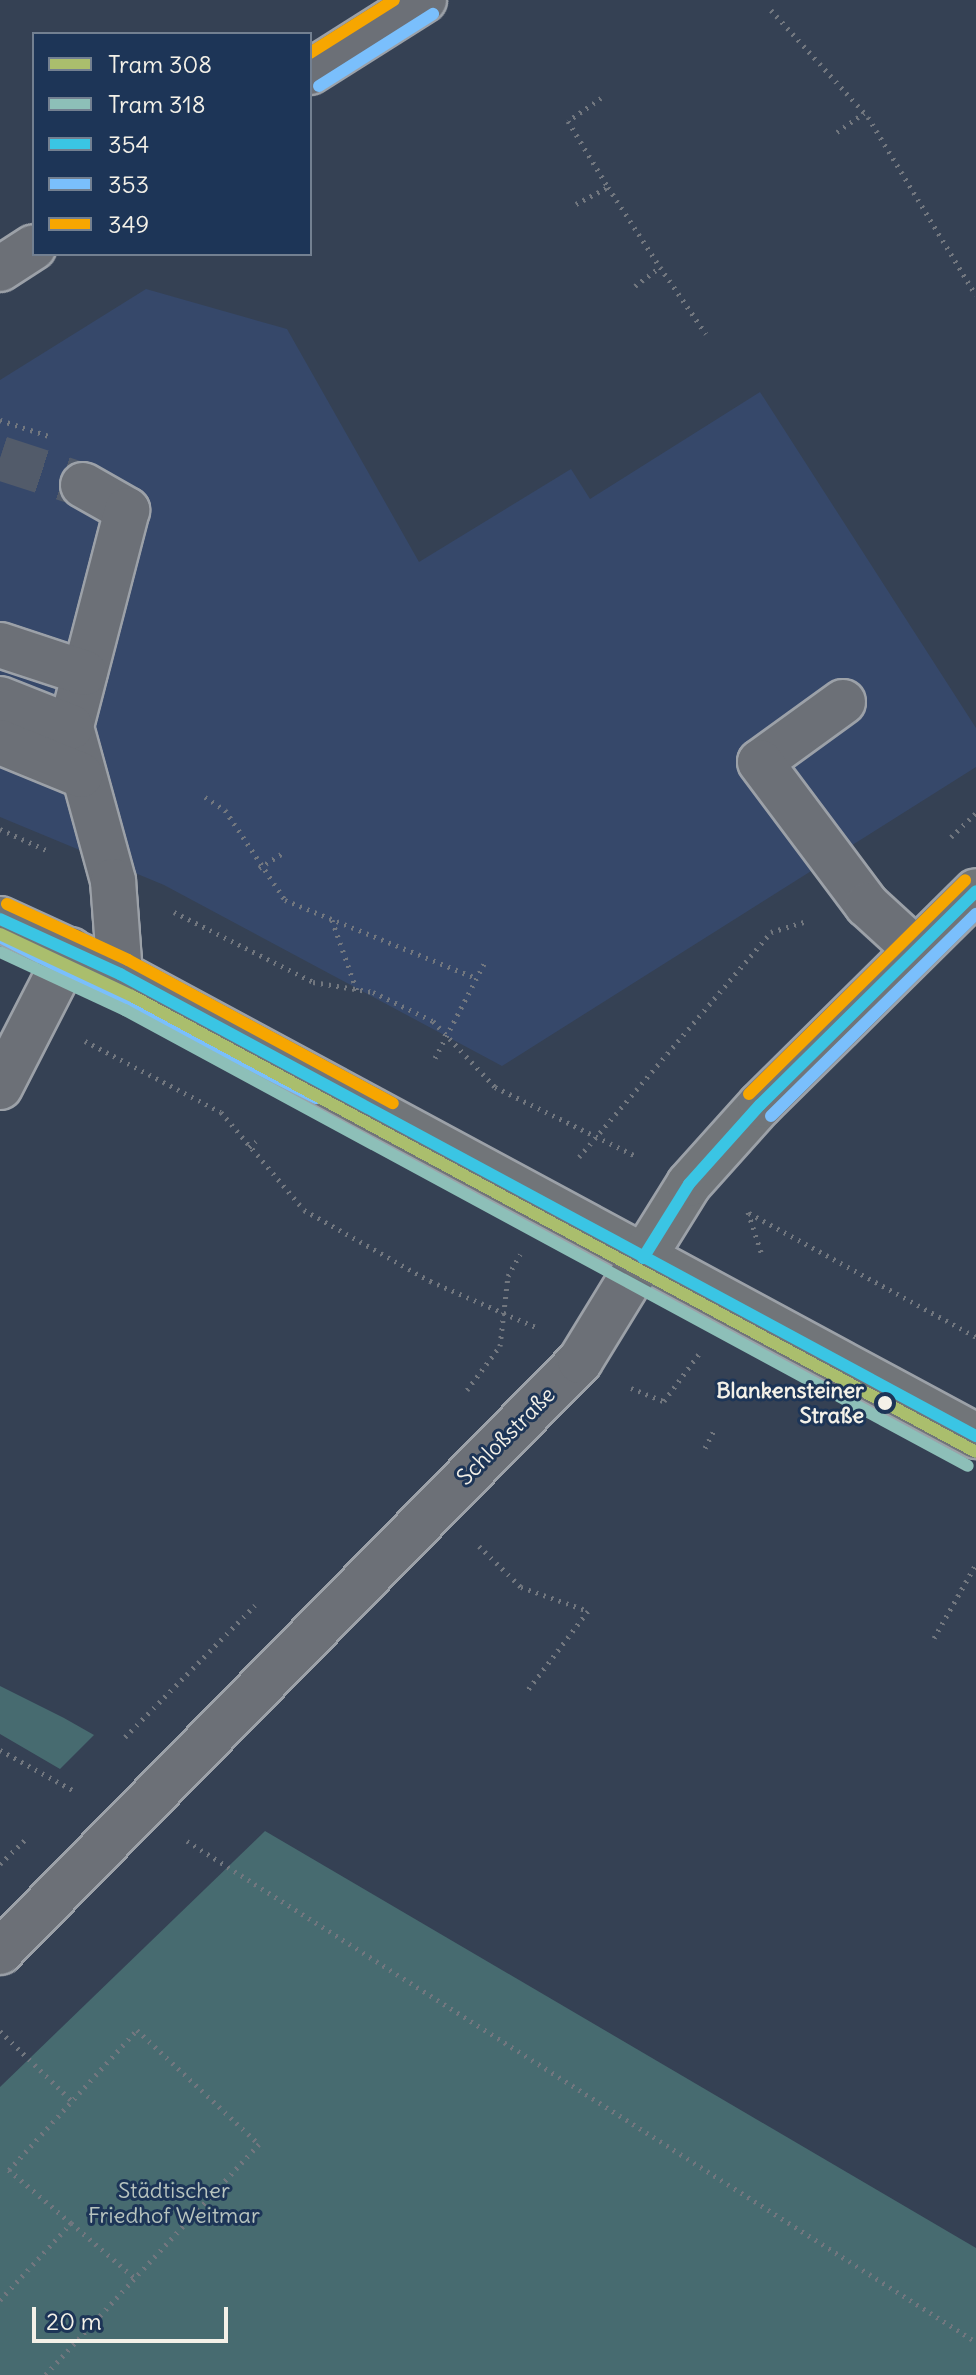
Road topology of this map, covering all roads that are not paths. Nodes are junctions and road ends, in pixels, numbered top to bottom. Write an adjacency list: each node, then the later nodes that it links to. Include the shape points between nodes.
1 (424, 0): 2 (street)
2 (312, 71)
3 (32, 248): 4 (street)
4 (0, 269)
5 (83, 485): 7 (street, via 127,510)
6 (0, 645): 7 (street)
7 (85, 673): 10 (street)
8 (0, 699): 10 (street)
9 (843, 702): 15 (street, via 760,762 867,905)
10 (71, 727): 12 (street)
11 (0, 742): 12 (street)
12 (81, 775): 17 (street, via 113,881)
13 (976, 891): 15 (main road, Schloßstraße)
14 (0, 919): 16 (main road)
15 (914, 948): 19 (main road, Schloßstraße, via 689,1184)
16 (70, 950): 17 (main road); 18 (street)
17 (120, 974): 19 (main road)
18 (5, 1067)
19 (643, 1258): 20 (main road); 21 (street, Schloßstraße, via 580,1361)
20 (976, 1436)
21 (0, 1952)

